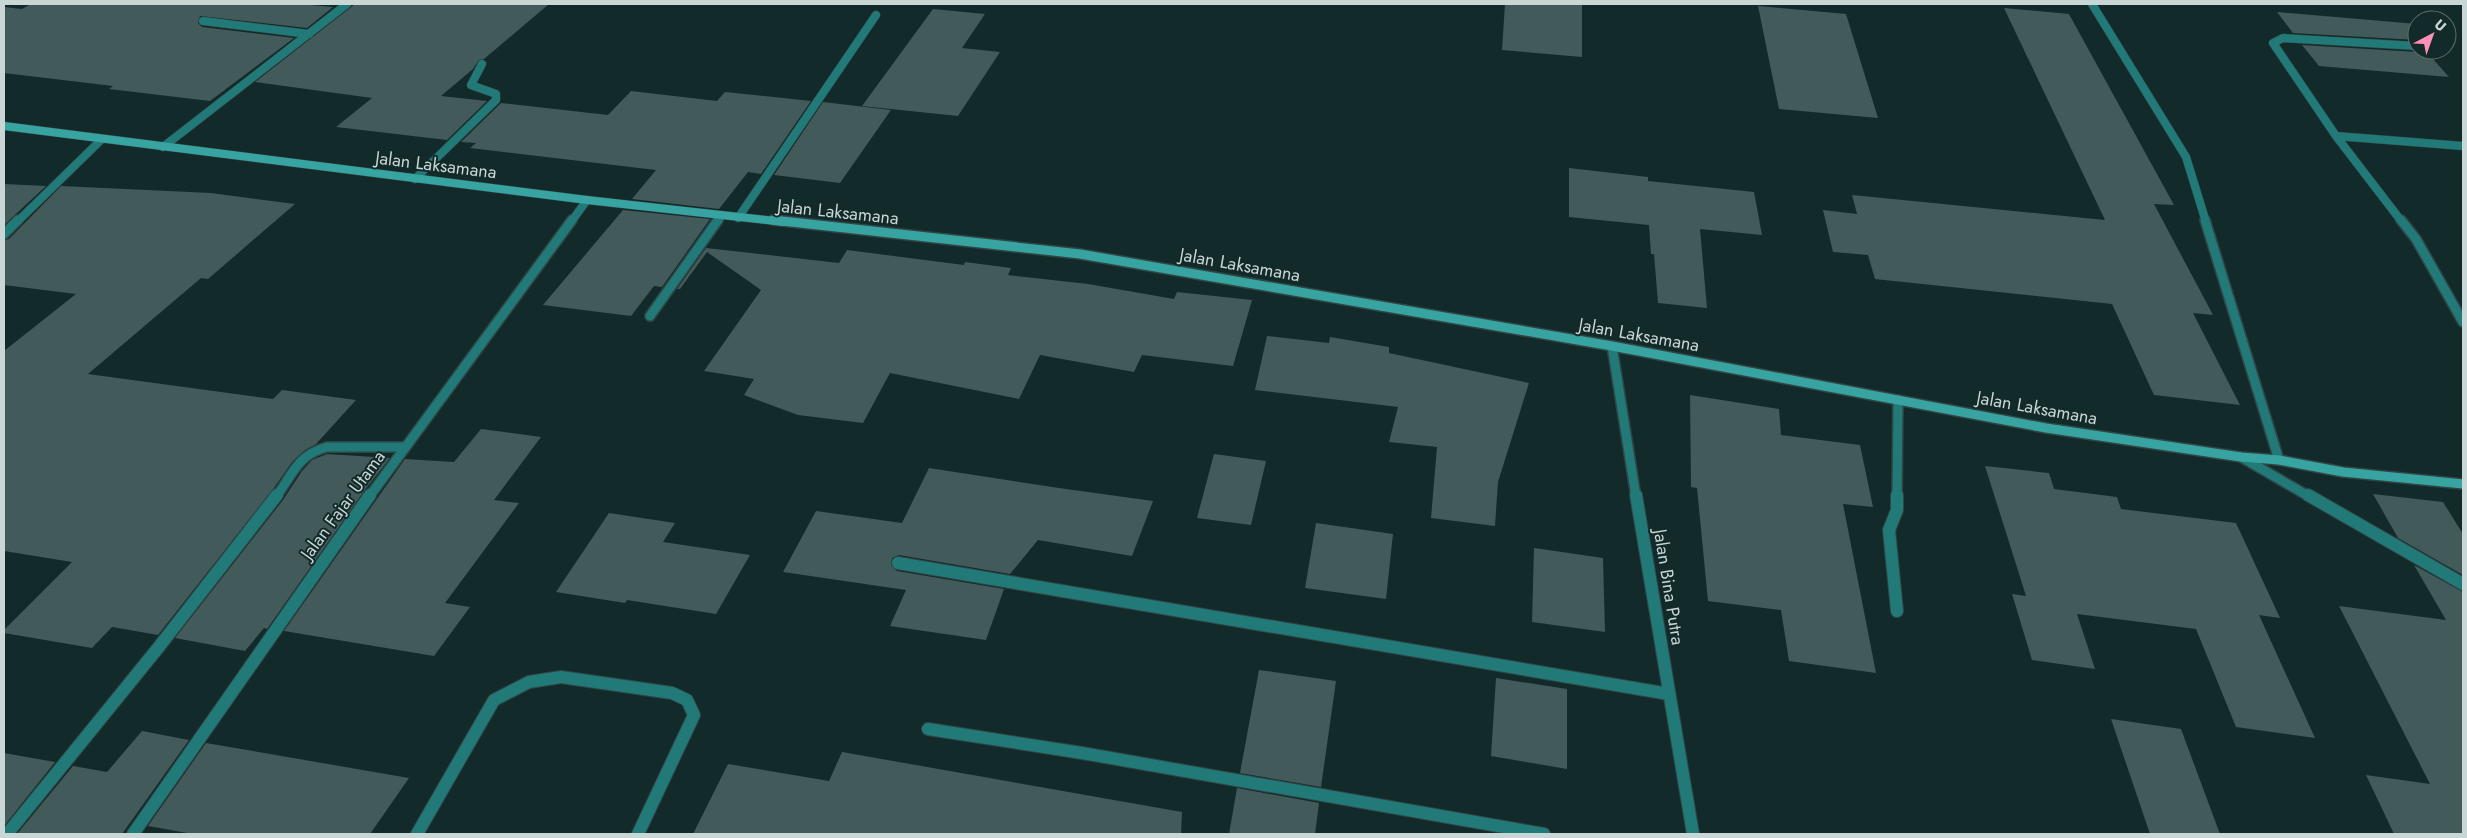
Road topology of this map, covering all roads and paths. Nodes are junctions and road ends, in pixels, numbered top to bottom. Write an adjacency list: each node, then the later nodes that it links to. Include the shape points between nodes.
1 (347, 4): 5 (street)
2 (2092, 4): 24 (street, via 2186,157)
3 (876, 15): 16 (street)
4 (203, 21): 5 (street)
5 (309, 34): 12 (street)
6 (2407, 45): 9 (street, via 2275,40 2273,43)
7 (482, 64): 13 (street, via 471,85 496,94 496,100)
8 (4, 126): 10 (main road, Jalan Laksamana)
9 (2336, 136): 11 (street); 19 (street, via 2416,238)
10 (102, 139): 12 (main road, Jalan Laksamana); 17 (street)
11 (2463, 146)
12 (163, 147): 13 (main road, Jalan Laksamana)
13 (415, 179): 14 (main road, Jalan Laksamana)
14 (586, 200): 15 (main road, Jalan Laksamana); 22 (street, Jalan Fajar Utama)
15 (720, 216): 16 (main road, Jalan Laksamana); 18 (street)
16 (738, 218): 20 (main road, Jalan Laksamana, via 1080,254)
17 (4, 234)
18 (650, 316)
19 (2463, 322)
20 (1612, 346): 21 (main road, Jalan Laksamana); 29 (street, Jalan Bina Putra)
21 (1898, 400): 23 (main road, Jalan Laksamana, via 2046,428); 28 (street, via 1897,510 1889,530)
22 (406, 448): 31 (street, via 327,447 315,450 299,461 278,494 164,640); 32 (street, Jalan Fajar Utama, via 349,524)
23 (2242, 457): 24 (main road, Jalan Laksamana); 27 (street)
24 (2279, 460): 25 (main road, Jalan Laksamana, via 2343,472)
25 (2463, 484)
26 (898, 563): 29 (street)
27 (2463, 584)
28 (1897, 611)
29 (1669, 694): 36 (street, Jalan Bina Putra)
30 (928, 729): 35 (street)
31 (7, 834)
32 (133, 834)
33 (417, 834): 34 (street, via 494,700 529,682 561,677 672,693 687,700 694,715)
34 (638, 834)
35 (1544, 834)
36 (1693, 834)

